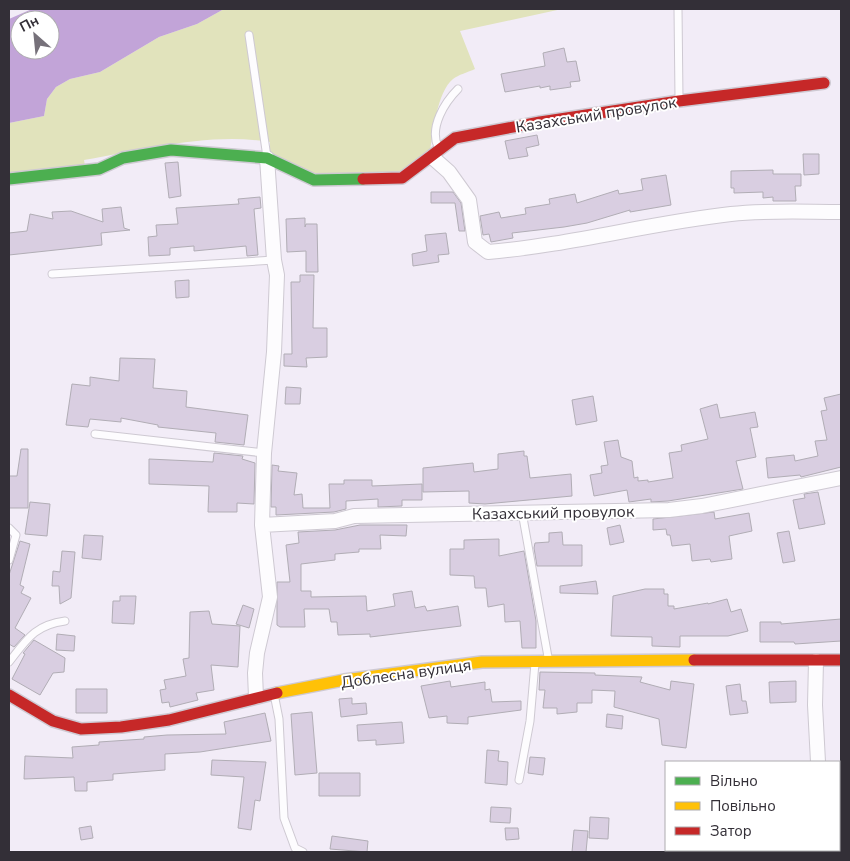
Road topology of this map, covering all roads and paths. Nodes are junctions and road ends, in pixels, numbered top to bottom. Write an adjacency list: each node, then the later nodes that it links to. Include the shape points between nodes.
1 (678, 9): 5 (lane)
2 (249, 35): 7 (lane)
3 (824, 83): 5 (street, Казахський провулок)
4 (458, 89): 6 (lane, via 446,102 438,120)
5 (679, 100): 6 (street, Казахський провулок, via 455,138)
6 (436, 153): 7 (street, Казахський провулок, via 402,178 314,180); 9 (street, via 469,200 476,242 488,252 733,214)
7 (267, 158): 8 (street, Казахський провулок, via 171,150 123,158 99,169); 10 (street)
8 (9, 179)
9 (841, 212)
10 (274, 260): 11 (lane); 13 (street, via 277,274 274,352)
11 (52, 274)
12 (95, 434): 13 (lane)
13 (264, 452): 16 (street)
14 (841, 478): 15 (street, Казахський провулок, via 702,506 622,512)
15 (522, 512): 16 (street, Казахський провулок, via 354,516 335,521); 21 (lane)
16 (262, 525): 27 (street, via 270,597 257,653)
17 (9, 528): 18 (lane, via 16,534)
18 (9, 560)
19 (65, 621): 24 (lane, via 45,625 31,634)
20 (535, 660): 21 (street, Доблесна вулиця); 25 (street, Доблесна вулиця, via 482,662 344,680); 29 (lane, via 530,721)
21 (548, 660): 23 (street, Доблесна вулиця)
22 (841, 660): 23 (street, Доблесна вулиця)
23 (816, 661): 28 (street)
24 (9, 662)
25 (274, 694): 27 (street, Доблесна вулиця); 30 (lane, via 279,719 284,818 295,848)
26 (9, 695): 27 (street, Доблесна вулиця, via 53,721 81,730 169,720)
27 (256, 697)
28 (818, 761)
29 (519, 780)
30 (303, 852)

